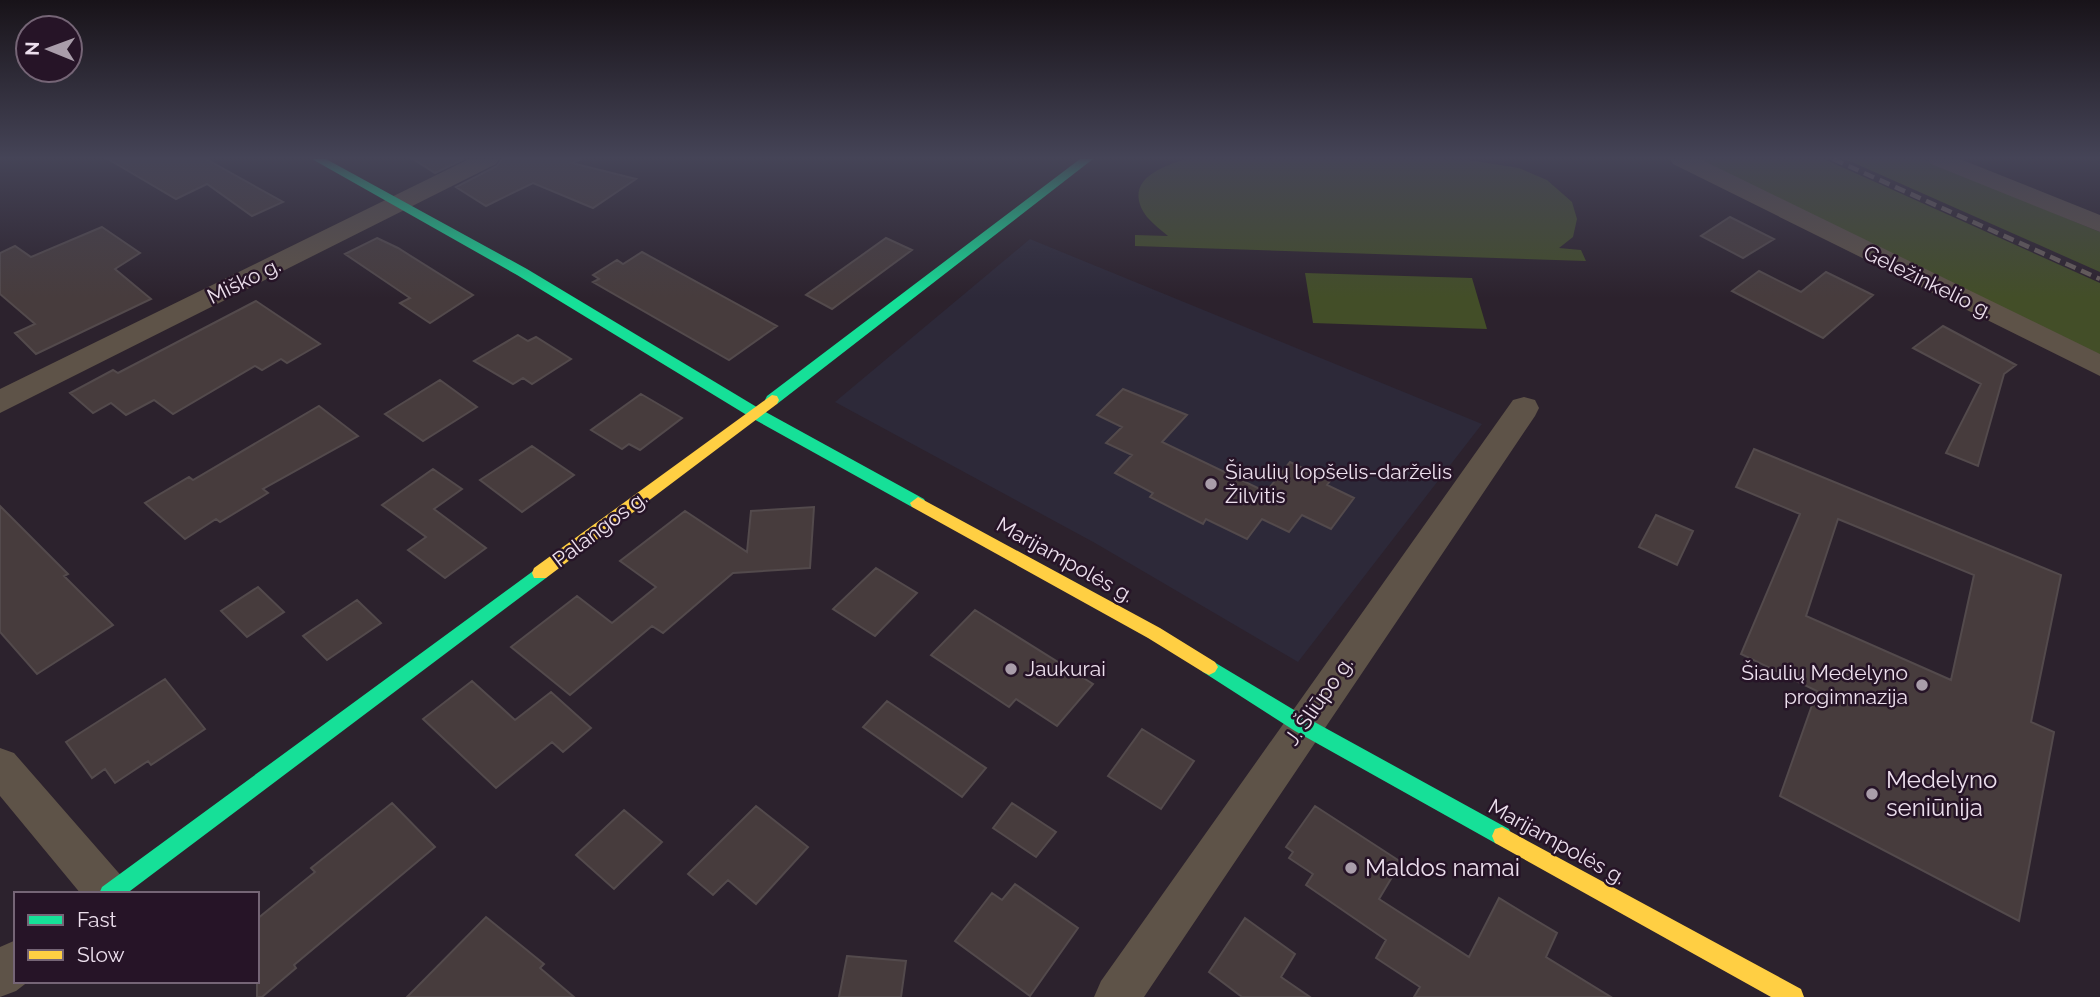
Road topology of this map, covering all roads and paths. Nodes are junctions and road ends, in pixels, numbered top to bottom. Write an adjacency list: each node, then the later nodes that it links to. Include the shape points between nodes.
1 (397, 206): 8 (street, Miško g.)
2 (403, 206): 10 (street, Marijampolės g.)
3 (1026, 206): 10 (street, Palangos g.)
4 (1776, 206): 7 (street, Geležinkelio g.)
5 (2055, 206): 6 (street)
6 (2100, 224)
7 (2100, 366)
8 (0, 402)
9 (1524, 408): 11 (street, J. Šliūpo g.)
10 (755, 413): 11 (street, Marijampolės g., via 1154,633); 14 (street, Palangos g.)
11 (1303, 725): 15 (street, J. Šliūpo g.); 16 (street, Marijampolės g.)
12 (0, 766): 13 (street)
13 (107, 892)
14 (112, 892)
15 (1117, 997)
16 (1793, 997)

